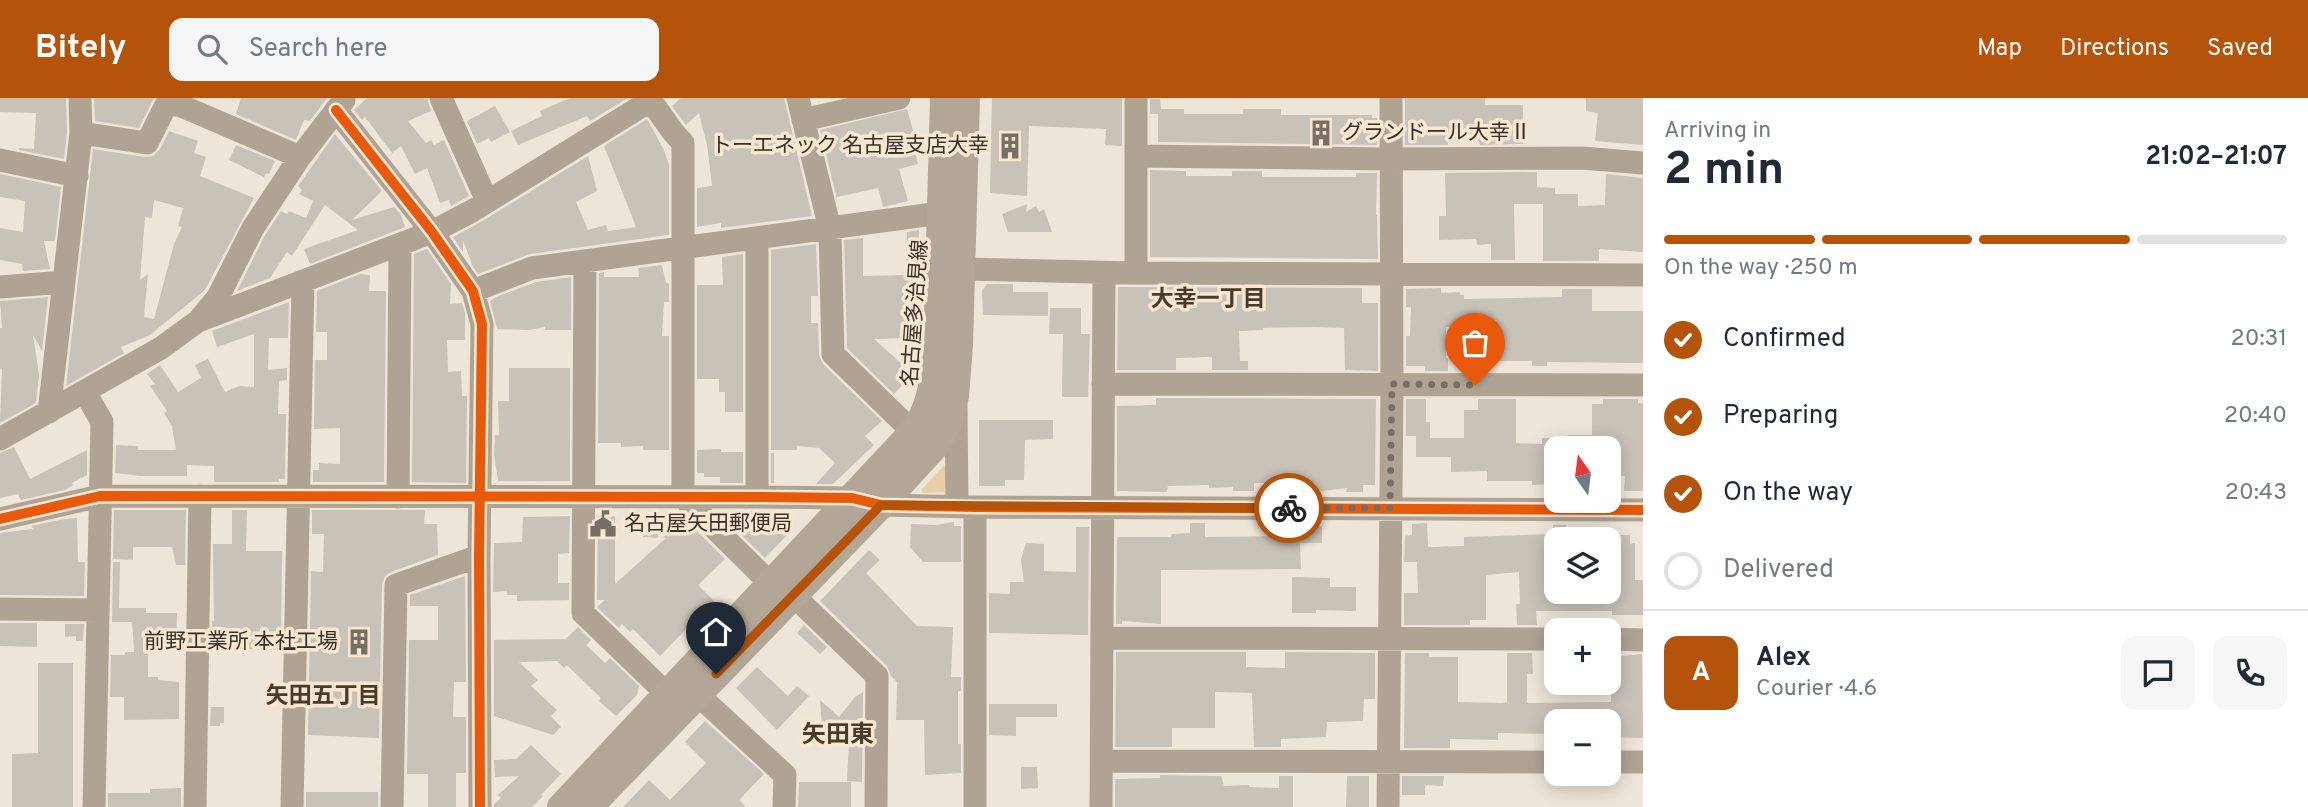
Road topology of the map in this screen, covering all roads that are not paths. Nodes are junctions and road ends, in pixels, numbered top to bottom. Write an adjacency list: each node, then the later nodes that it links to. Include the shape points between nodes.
1 (80, 98): 11 (street)
2 (441, 98): 18 (street)
3 (898, 98): 10 (street)
4 (1136, 98): 12 (street)
5 (1391, 98): 14 (street)
6 (649, 99): 18 (street); 24 (street, via 683,143)
7 (946, 99): 19 (main road, 名古屋多治見線); 26 (main road, 名古屋多治見線)
8 (179, 102): 11 (street, via 166,105 147,143); 13 (street)
9 (341, 104): 13 (street); 21 (street)
10 (800, 109): 20 (street)
11 (81, 133): 17 (street)
12 (1136, 156): 14 (street); 28 (street)
13 (300, 157): 35 (street, via 253,228 218,297)
14 (1391, 159): 16 (street, via 1581,158); 29 (street)
15 (0, 160): 17 (street)
16 (1643, 163)
17 (77, 176): 31 (street)
18 (487, 201): 21 (street)
19 (941, 213): 20 (street); 42 (main road, 名古屋多治見線, via 937,353 932,390)
20 (830, 229): 22 (street); 42 (street, via 832,354)
21 (432, 232): 23 (street); 34 (street)
22 (757, 239): 24 (street); 50 (street)
23 (400, 245): 32 (street); 47 (street)
24 (684, 248): 25 (street); 49 (street)
25 (585, 261): 34 (street, via 532,268); 48 (street)
26 (961, 269): 27 (street); 38 (main road, 名古屋多治見線)
27 (1104, 273): 28 (street); 36 (street)
28 (1136, 273): 29 (street)
29 (1391, 274): 30 (street); 37 (street)
30 (1643, 275)
31 (64, 282): 33 (street); 41 (street)
32 (303, 282): 35 (street); 46 (street)
33 (0, 287)
34 (473, 291): 51 (street, via 482,324)
35 (198, 321): 40 (street)
36 (1103, 384): 37 (street); 55 (street)
37 (1392, 384): 39 (street); 56 (street)
38 (956, 385): 53 (main road, 名古屋多治見線, via 942,434); 54 (street)
39 (1643, 386)
40 (85, 392): 41 (street); 44 (street, via 102,422)
41 (49, 412): 43 (street)
42 (913, 432): 52 (main road, 名古屋多治見線)
43 (0, 439)
44 (100, 496): 45 (street); 58 (street); 62 (street)
45 (200, 496): 46 (street); 76 (street)
46 (299, 496): 47 (street); 77 (street)
47 (398, 497): 51 (street)
48 (584, 497): 49 (street); 51 (street); 68 (street, via 583,612)
49 (683, 497): 50 (street); 60 (street)
50 (757, 497): 52 (street)
51 (480, 498): 59 (street)
52 (852, 498): 53 (street); 60 (main road, 名古屋多治見線)
53 (881, 505): 54 (street); 60 (main road, 名古屋多治見線)
54 (966, 507): 55 (street); 84 (street)
55 (1102, 507): 56 (street); 63 (street)
56 (1390, 508): 57 (street); 64 (street)
57 (1643, 510)
58 (0, 519)
59 (479, 555): 78 (street, via 396,585); 79 (street)
60 (782, 589): 68 (main road, 名古屋多治見線); 69 (main road, 名古屋多治見線); 83 (street, via 877,676)
61 (0, 609): 62 (street)
62 (98, 610): 75 (street)
63 (1102, 638): 64 (street); 70 (street)
64 (1388, 638): 65 (street); 71 (street)
65 (1544, 639)
66 (1621, 639): 67 (street)
67 (1643, 640)
68 (667, 694): 80 (main road, 名古屋多治見線)
69 (697, 694): 81 (main road, 名古屋多治見線); 82 (street, via 785,775)
70 (1102, 761): 71 (street); 85 (street)
71 (1387, 761): 72 (street); 86 (street)
72 (1544, 762)
73 (1621, 762): 74 (street)
74 (1643, 762)
75 (94, 807)
76 (195, 807)
77 (292, 807)
78 (392, 807)
79 (480, 807)
80 (561, 807)
81 (589, 807)
82 (784, 807)
83 (876, 807)
84 (975, 807)
85 (1101, 807)
86 (1388, 807)

